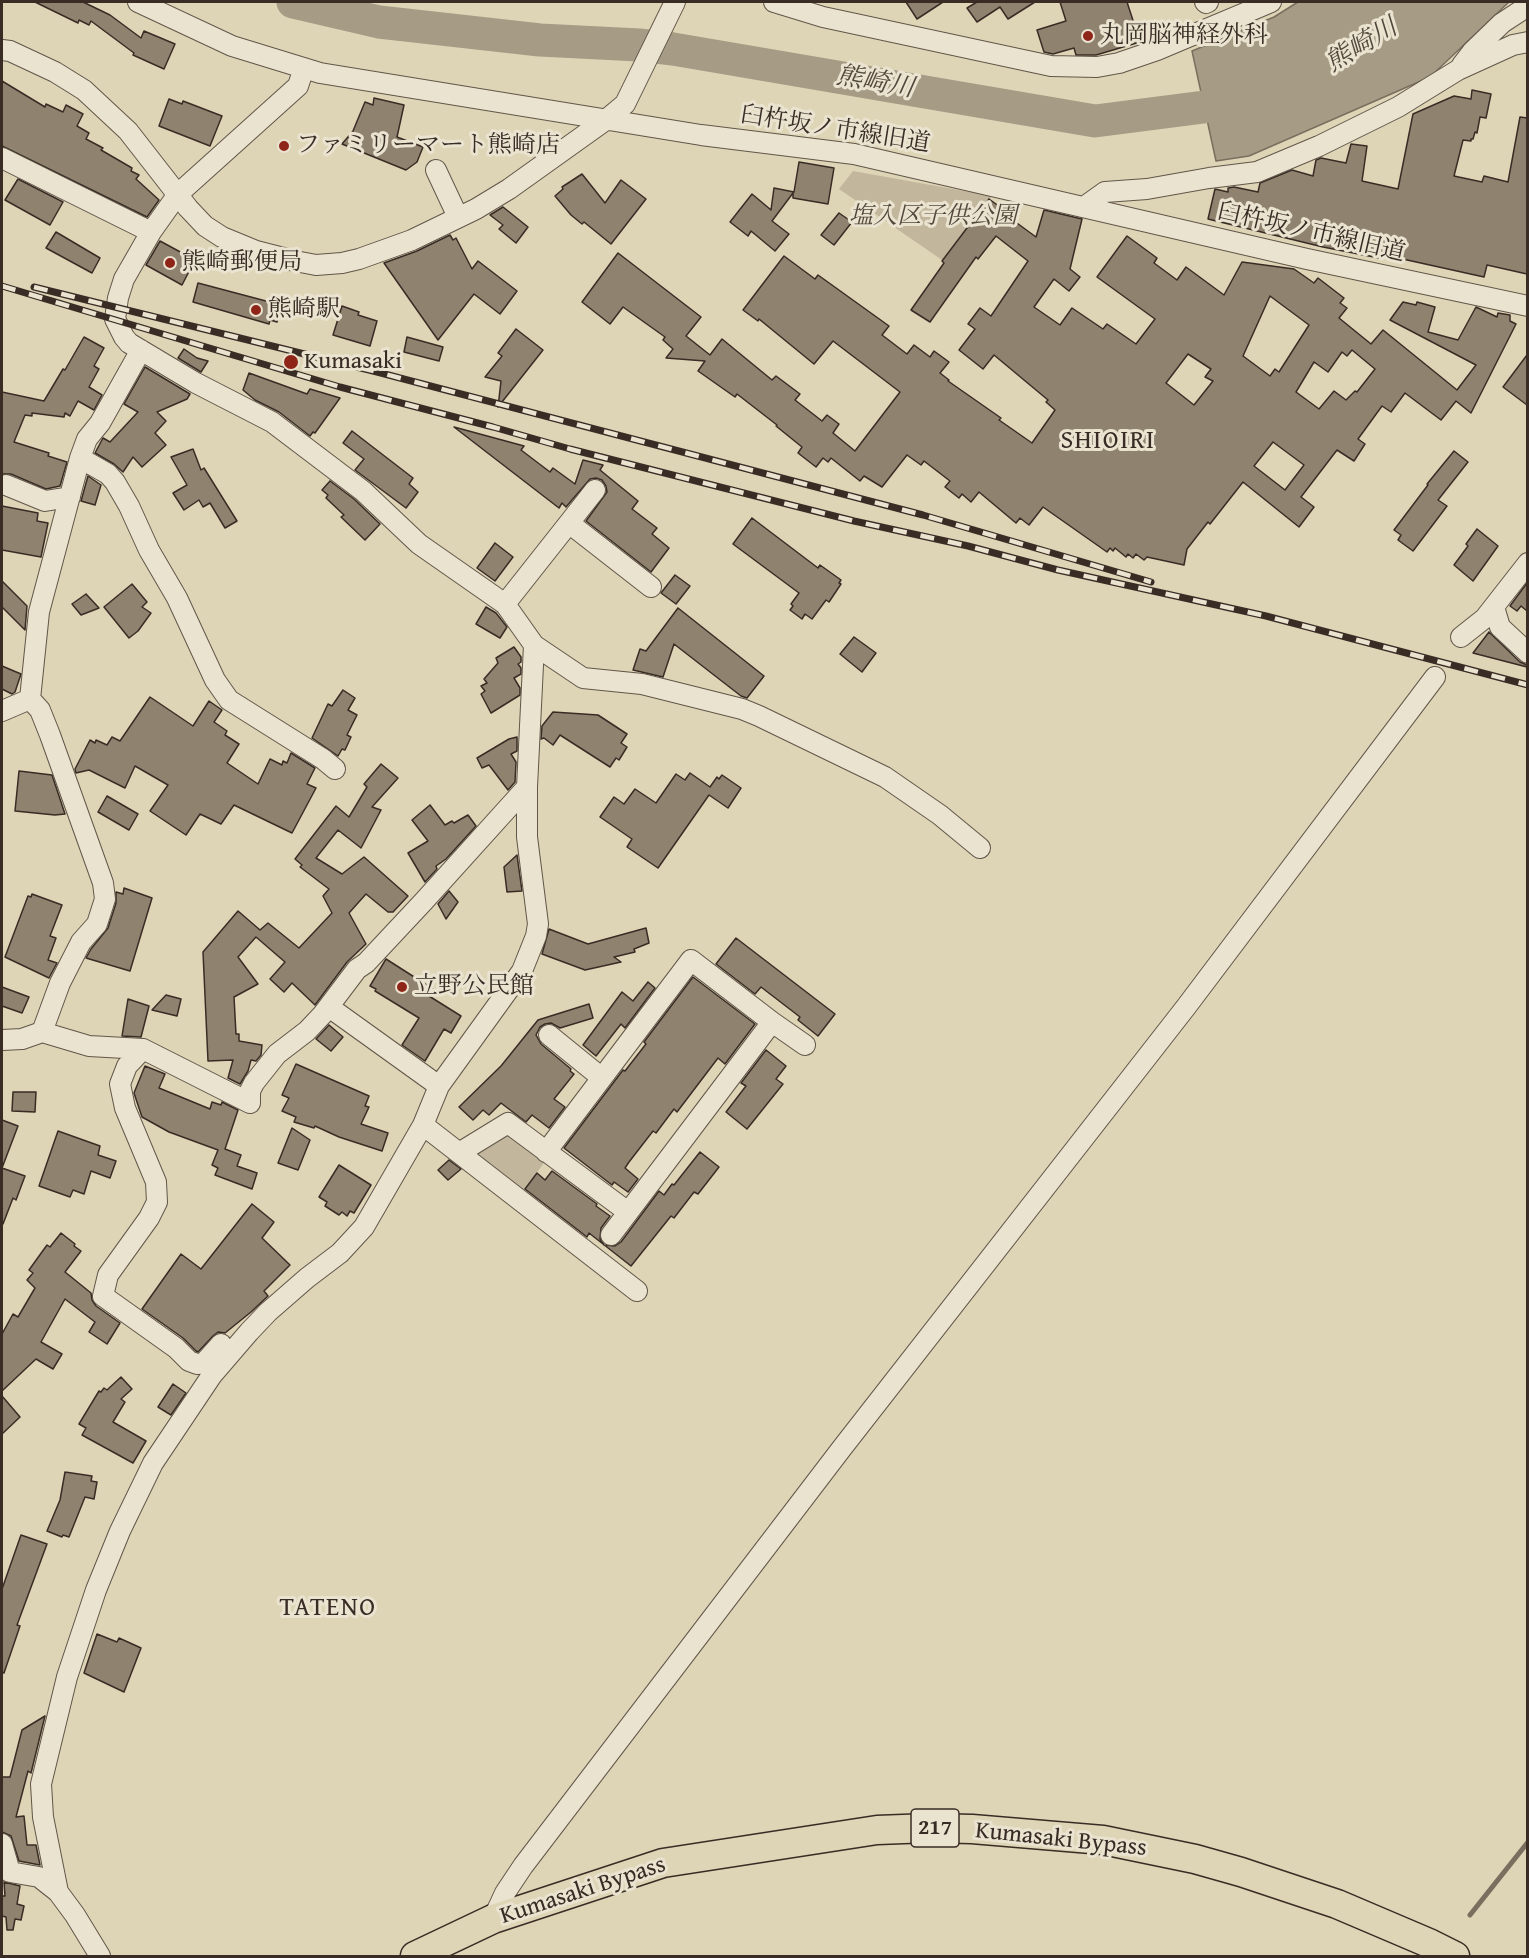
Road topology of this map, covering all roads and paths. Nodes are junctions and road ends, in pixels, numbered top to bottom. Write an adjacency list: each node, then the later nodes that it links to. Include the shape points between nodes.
1 (138, 2): 8 (street, 臼杵坂ノ市線旧道, via 232,46)
2 (675, 2): 10 (street, via 625,104)
3 (774, 2): 4 (street, via 823,17 1051,66 1097,67 1157,50)
4 (1271, 2)
5 (1527, 6): 9 (street, via 1502,23)
6 (1527, 42): 9 (street)
7 (2, 50): 13 (street, via 55,72 84,90 128,131)
8 (304, 68): 10 (street, 臼杵坂ノ市線旧道); 13 (street, via 298,87)
9 (1458, 70): 14 (street, via 1398,107 1257,172 1105,192)
10 (607, 119): 14 (street, 臼杵坂ノ市線旧道, via 854,154); 15 (street, via 509,189)
11 (2, 158): 16 (street)
12 (436, 170): 15 (street)
13 (178, 194): 15 (street, via 205,226 222,237 256,251 316,265 359,259 412,240); 16 (street)
14 (1084, 207): 17 (street, 臼杵坂ノ市線旧道)
15 (456, 213)
16 (151, 232): 18 (street, via 124,279 115,319 129,343)
17 (1527, 306)
18 (141, 350): 19 (street, via 87,439); 26 (street, via 272,422 363,491 418,544)
19 (80, 458): 22 (street); 34 (street, via 115,482 177,598 215,680 229,700)
20 (6, 485): 22 (street, via 45,501)
21 (595, 490): 23 (street)
22 (69, 497): 32 (street, via 39,612)
23 (569, 523): 25 (street); 26 (street)
24 (1527, 563): 27 (street)
25 (651, 587)
26 (505, 604): 29 (street)
27 (1494, 607): 28 (street); 30 (street, via 1500,627)
28 (1461, 637)
29 (534, 645): 35 (street); 36 (street, via 583,678 642,684 759,716 885,777)
30 (1527, 652)
31 (1436, 677): 55 (street, via 523,1866)
32 (30, 699): 33 (street); 39 (street, via 40,710 50,735 104,883 105,899 96,924 81,942 60,982)
33 (2, 711)
34 (335, 770)
35 (527, 787): 37 (street, via 357,969); 45 (street, via 527,837 538,924 536,936 522,971)
36 (980, 848)
37 (329, 1007): 43 (street, via 271,1061 254,1083 249,1103); 45 (street)
38 (772, 1022): 42 (street); 44 (street, via 691,960); 49 (street)
39 (42, 1032): 41 (street); 43 (street, via 89,1046)
40 (549, 1035): 44 (street)
41 (2, 1040)
42 (805, 1045)
43 (143, 1049): 52 (street, via 127,1066 120,1084 125,1108 156,1182 156,1202 108,1275 103,1296 197,1364 204,1363 248,1320)
44 (602, 1078): 47 (street)
45 (439, 1086): 46 (street)
46 (423, 1125): 48 (street); 52 (street, via 364,1227 340,1253)
47 (546, 1152): 48 (street, via 508,1123); 49 (street)
48 (459, 1153): 51 (street)
49 (628, 1212): 50 (street)
50 (611, 1235)
51 (637, 1291)
52 (268, 1312): 54 (street, via 212,1374 153,1463 96,1590 67,1677 41,1784 43,1817)
53 (2, 1844): 54 (street, via 10,1872 39,1877)
54 (58, 1892): 56 (street)
55 (493, 1919): 57 (highway, Kumasaki Bypass / 217); 58 (highway, Kumasaki Bypass / 217, via 663,1863 877,1830 972,1829 1103,1840 1241,1872 1372,1918)
56 (100, 1956)
57 (415, 1956)
58 (1455, 1956)

